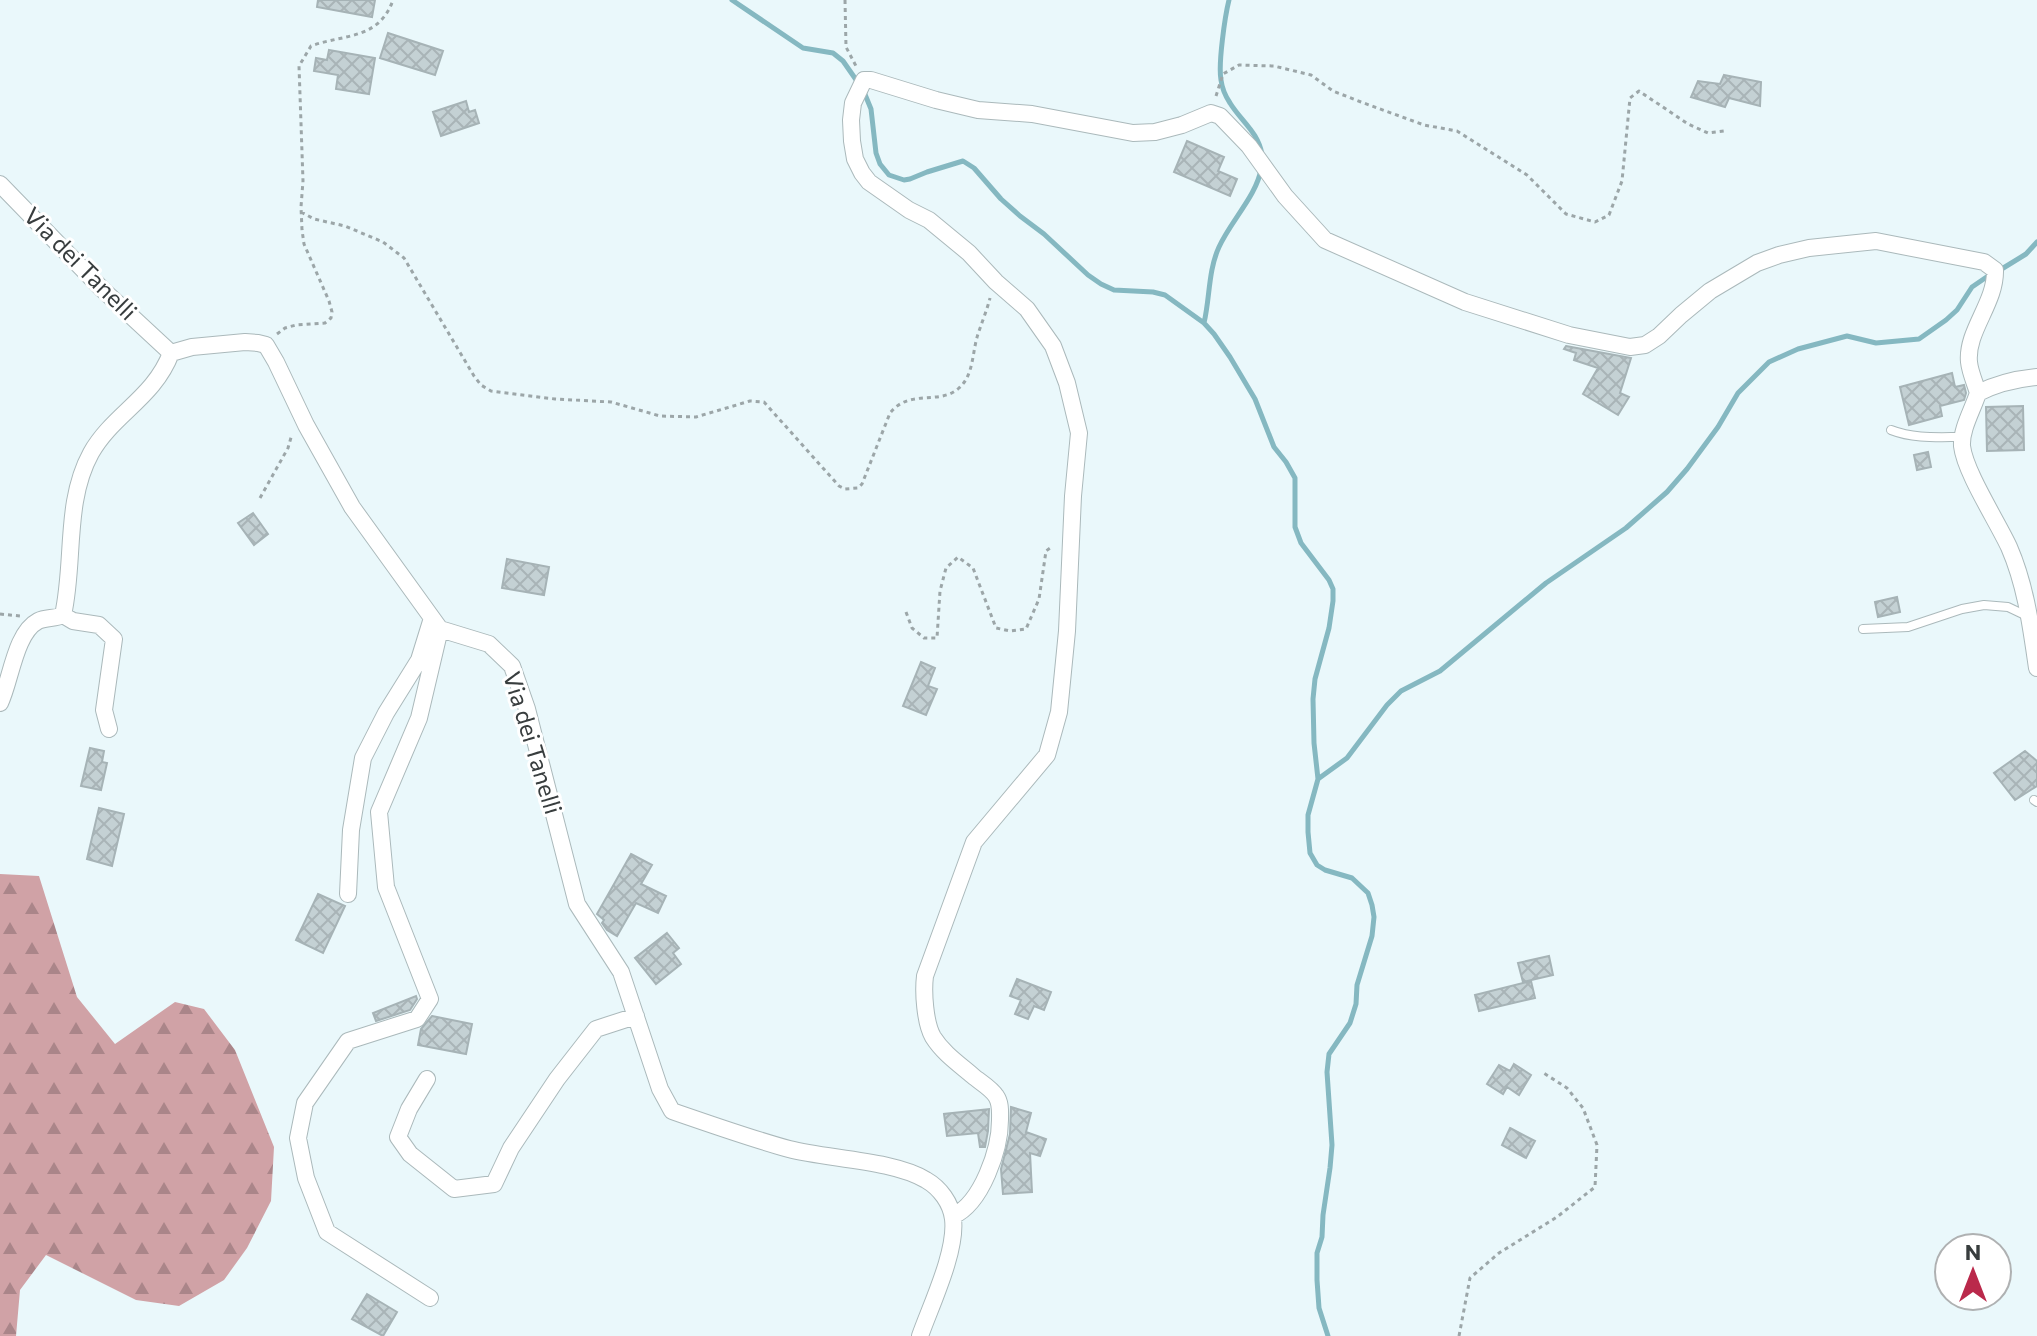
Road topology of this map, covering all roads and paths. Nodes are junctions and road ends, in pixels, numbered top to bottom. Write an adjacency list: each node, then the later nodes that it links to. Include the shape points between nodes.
1 (393, 0): 7 (path, via 370,30 311,46 299,66)
2 (845, 0): 3 (path, via 846,47)
3 (864, 80): 4 (street, via 978,110 1133,133 1169,129); 8 (street, via 851,120 853,150 862,173 929,220)
4 (1211, 113): 5 (path, via 1223,74 1239,65 1311,75 1361,102 1457,131 1527,175 1566,214 1595,222 1609,215 1622,181 1630,98 1639,91 1688,124 1708,133); 12 (street, via 1249,146 1325,240 1465,302 1569,335 1630,347 1645,345 1710,291 1779,255 1876,241 1984,262 1995,270 1996,280 1969,355)
5 (1724, 131)
6 (0, 184): 10 (street, Via dei Tanelli)
7 (301, 212): 8 (path, via 383,242 404,258 474,376 491,391 611,402 674,417 764,402 845,489 862,484 896,406 913,398 949,395 962,386); 9 (path, via 304,244 331,318 285,328)
8 (996, 282): 17 (street, via 1027,309 1053,346 1067,383 1079,433)
9 (266, 345): 10 (street, via 245,342); 13 (street)
10 (171, 353): 19 (street, via 159,378 91,453 75,504)
11 (2037, 377): 12 (street)
12 (1978, 393): 15 (street)
13 (298, 407): 16 (path, via 288,448); 21 (street, via 352,507)
14 (1891, 430): 15 (lane)
15 (1963, 437): 20 (street, via 1962,449 2010,550)
16 (260, 498)
17 (1072, 540): 18 (path, via 1059,541 1046,551 1039,599 1026,629 996,628 973,568 958,557 946,568 940,591 937,638 924,638 912,628); 30 (street, via 1059,712 1047,755 974,842 925,976 932,1035 996,1095 1000,1105 1000,1136 985,1181)
18 (906, 612)
19 (63, 615): 24 (street, via 41,619 27,629); 25 (street, via 99,625 114,639 104,710)
20 (2030, 617): 22 (lane, via 2008,607 1984,605 1908,627); 23 (street)
21 (436, 624): 26 (street, via 363,758 351,830); 27 (street, Via dei Tanelli, via 489,644 512,666 577,904 621,972); 31 (street, via 419,718 379,812 386,887 430,999 417,1019 348,1041 305,1103 298,1138 306,1178 327,1232)
22 (1863, 629)
23 (2037, 668)
24 (0, 703)
25 (109, 729)
26 (348, 894)
27 (636, 1016): 29 (street, via 596,1029 511,1148 494,1184 454,1189 410,1154 398,1137); 30 (street, Via dei Tanelli, via 672,1111 790,1149 924,1179 940,1190)
28 (1542, 1072): 33 (path, via 1567,1088 1583,1108 1597,1145 1595,1187 1470,1278)
29 (427, 1079)
30 (953, 1216): 32 (street, via 949,1255)
31 (430, 1298)
32 (920, 1336)
33 (1459, 1336)

